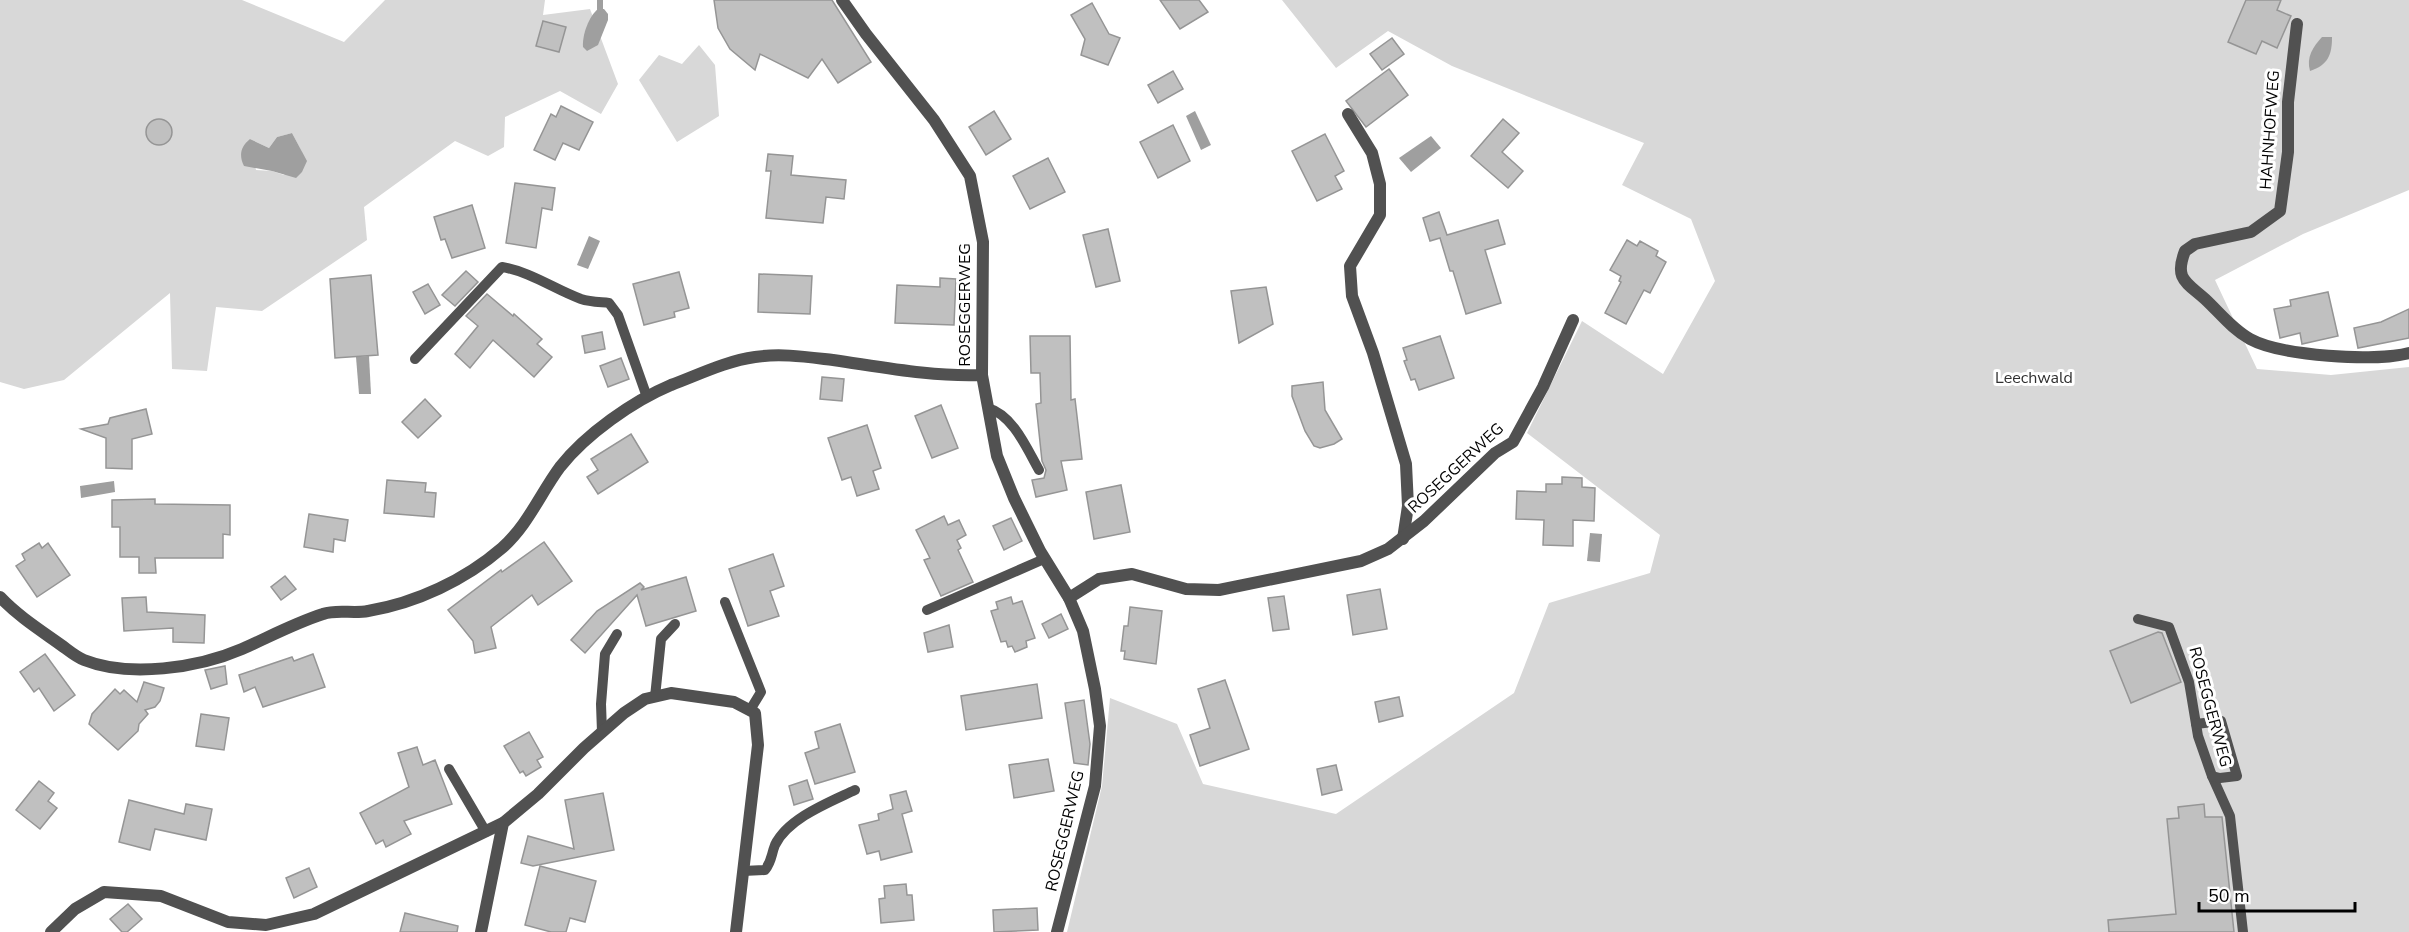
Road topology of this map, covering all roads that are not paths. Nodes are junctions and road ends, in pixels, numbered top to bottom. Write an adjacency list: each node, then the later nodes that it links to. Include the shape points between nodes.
1 (842, 0): 7 (street, ROSEGGERWEG, via 934,120 970,176 983,242)
2 (2297, 24): 5 (street, HAHNHOFWEG, via 2280,211 2238,237 2195,243 2185,250 2180,272 2186,283 2234,328 2263,345 2302,354 2336,356)
3 (1348, 114): 11 (street, ROSEGGERWEG, via 1372,153 1380,184 1380,215 1350,266 1352,296 1406,464 1408,506)
4 (1573, 320): 11 (street, ROSEGGERWEG, via 1513,442 1495,453)
5 (2409, 353)
6 (415, 359): 8 (lane, via 502,267 582,299 609,303 618,315)
7 (982, 375): 8 (street, via 954,376 794,355 755,357 723,365); 9 (street, ROSEGGERWEG)
8 (647, 397): 13 (street, via 598,430 561,466 534,511 502,548 431,593 399,604 365,612 327,612 241,650 205,661 128,670 83,660 16,613)
9 (988, 408): 10 (lane, via 1008,421); 12 (street, ROSEGGERWEG, via 997,456)
10 (1039, 470)
11 (1403, 539): 14 (street, ROSEGGERWEG, via 1361,561 1220,590 1186,589 1132,574 1099,579)
12 (1044, 559): 14 (street, ROSEGGERWEG); 16 (lane)
13 (0, 597)
14 (1069, 598): 33 (street, ROSEGGERWEG, via 1083,631 1100,726 1095,786)
15 (725, 602): 21 (lane, via 761,692)
16 (927, 609)
17 (2139, 619): 22 (lane, ROSEGGERWEG, via 2169,627 2189,682)
18 (675, 624): 20 (lane, via 661,639)
19 (617, 634): 23 (lane, via 605,654)
20 (655, 697): 21 (street, via 671,693 734,702); 23 (street, via 645,699)
21 (750, 710): 29 (street, via 755,713 758,745)
22 (2196, 724): 25 (lane, ROSEGGERWEG); 25 (lane, via 2221,721 2237,776)
23 (602, 732): 27 (street, via 538,795)
24 (449, 769): 28 (lane)
25 (2212, 776): 34 (lane, ROSEGGERWEG, via 2230,816)
26 (855, 790): 29 (lane, via 799,819 775,844 772,862 765,870)
27 (503, 823): 28 (street); 31 (street)
28 (486, 832): 30 (street, via 314,914 266,925 228,922 160,896 104,892 75,909)
29 (743, 871): 32 (street)
30 (51, 932)
31 (481, 932)
32 (736, 932)
33 (1058, 932)
34 (2243, 932)

